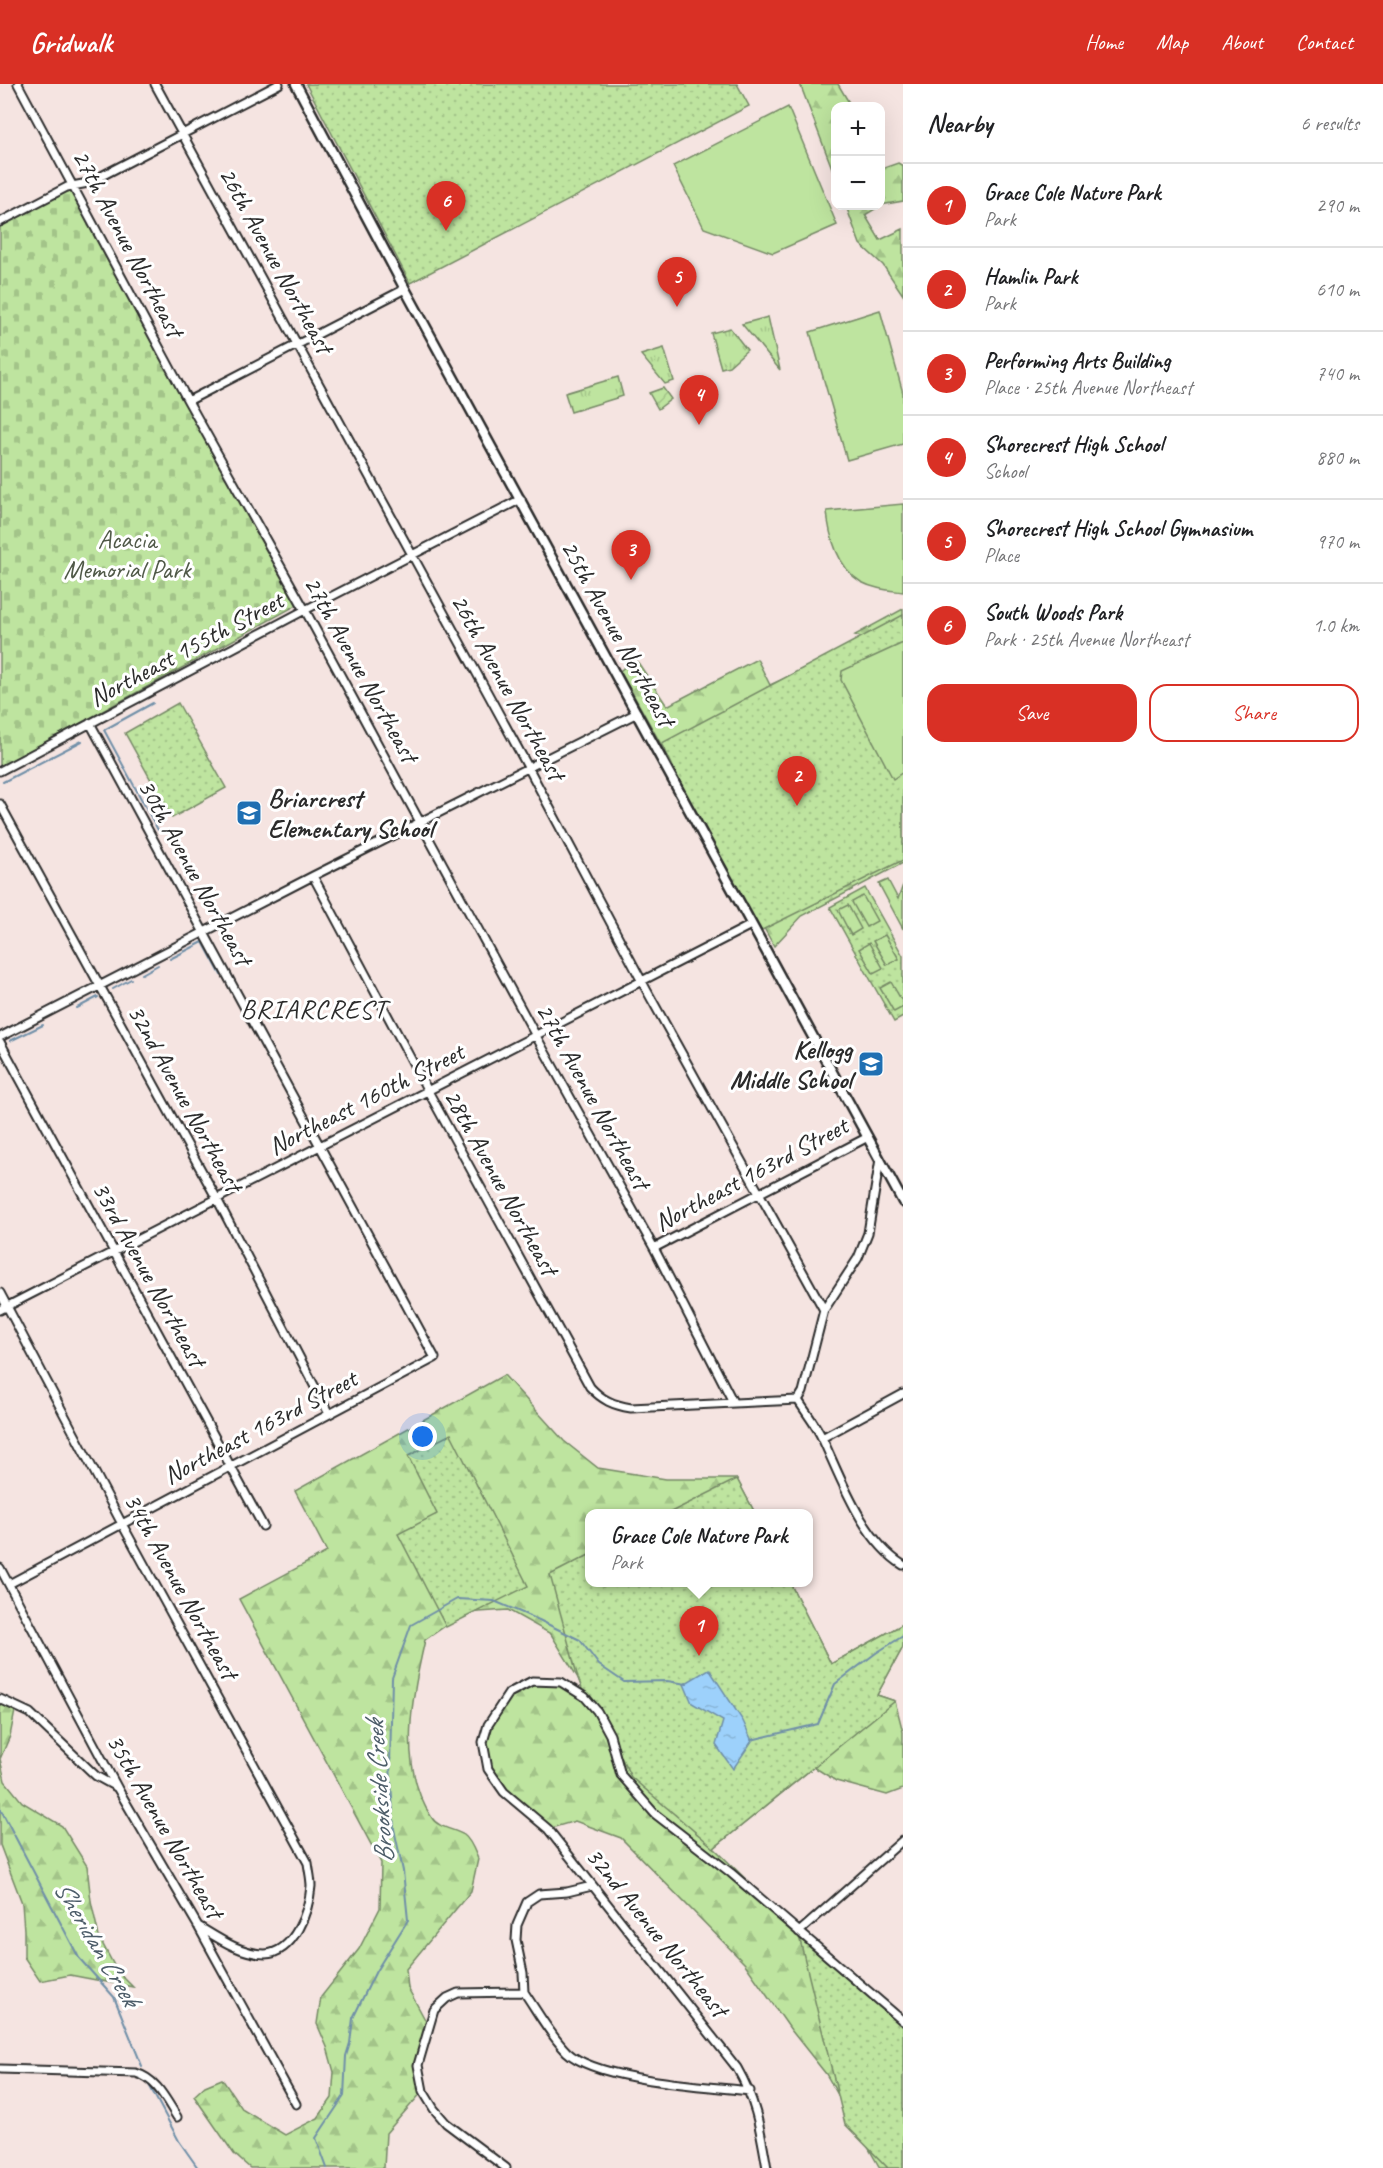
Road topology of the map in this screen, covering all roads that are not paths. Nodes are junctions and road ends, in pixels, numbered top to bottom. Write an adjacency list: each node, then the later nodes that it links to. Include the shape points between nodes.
1 (18, 84): 6 (street, 27th Avenue Northeast)
2 (155, 84): 5 (street, 26th Avenue Northeast)
3 (279, 84): 5 (street)
4 (296, 84): 8 (street, 25th Avenue Northeast)
5 (182, 133): 6 (street, via 88,183); 9 (street, 26th Avenue Northeast)
6 (75, 186): 7 (street); 10 (street, 27th Avenue Northeast)
7 (0, 222)
8 (405, 289): 9 (street); 11 (street, 25th Avenue Northeast)
9 (298, 344): 10 (street); 12 (street, 26th Avenue Northeast)
10 (188, 401): 13 (street, 27th Avenue Northeast)
11 (521, 499): 12 (street, Northeast 155th Street); 14 (street, 25th Avenue Northeast)
12 (412, 555): 13 (street, Northeast 155th Street); 16 (street, 26th Avenue Northeast)
13 (305, 610): 15 (street, Northeast 155th Street); 19 (street, 27th Avenue Northeast)
14 (637, 713): 16 (street); 21 (street, 25th Avenue Northeast)
15 (90, 723): 17 (street, Northeast 155th Street); 22 (street, 30th Avenue Northeast)
16 (528, 767): 19 (street); 23 (street, 26th Avenue Northeast)
17 (0, 771)
18 (0, 804): 24 (street, 32nd Avenue Northeast)
19 (420, 822): 20 (street); 25 (street, 27th Avenue Northeast)
20 (313, 876): 22 (street); 28 (street, 28th Avenue Northeast)
21 (752, 925): 23 (street, Northeast 160th Street); 29 (street, 25th Avenue Northeast)
22 (204, 932): 24 (street); 30 (street, 30th Avenue Northeast)
23 (642, 981): 25 (street, Northeast 160th Street); 32 (street, 26th Avenue Northeast)
24 (100, 986): 26 (street); 33 (street, 32nd Avenue Northeast)
25 (536, 1036): 28 (street, Northeast 160th Street); 35 (street, 27th Avenue Northeast)
26 (0, 1037)
27 (0, 1042): 36 (street, 33rd Avenue Northeast)
28 (428, 1091): 30 (street, Northeast 160th Street); 44 (street, 28th Avenue Northeast, via 590,1387 612,1404 631,1408)
29 (868, 1137): 31 (street, 25th Avenue Northeast); 32 (street, Northeast 163rd Street)
30 (320, 1146): 33 (street, Northeast 160th Street); 41 (street, 30th Avenue Northeast)
31 (880, 1159): 34 (street, 25th Avenue Northeast); 40 (street, via 864,1244)
32 (760, 1193): 35 (street, Northeast 163rd Street); 40 (street, 26th Avenue Northeast)
33 (217, 1199): 36 (street, Northeast 160th Street); 45 (street, 32nd Avenue Northeast)
34 (903, 1202)
35 (654, 1248): 44 (street, 27th Avenue Northeast)
36 (113, 1252): 38 (street, Northeast 160th Street); 47 (street, 33rd Avenue Northeast)
37 (0, 1293): 38 (street, 34th Avenue Northeast)
38 (8, 1306): 39 (street, Northeast 160th Street); 48 (street, 34th Avenue Northeast)
39 (0, 1310)
40 (824, 1310): 43 (street)
41 (435, 1358): 45 (street, Northeast 163rd Street)
42 (903, 1394): 46 (street)
43 (798, 1400): 44 (street); 46 (street)
44 (733, 1402)
45 (329, 1414): 47 (street, Northeast 163rd Street)
46 (822, 1438): 50 (street, via 866,1525)
47 (230, 1466): 48 (street, Northeast 163rd Street); 49 (street, 33rd Avenue Northeast)
48 (123, 1524): 52 (street, Northeast 163rd Street); 57 (street, 34th Avenue Northeast, via 308,1863 311,1885 299,1927 276,1953 229,1946)
49 (263, 1526)
50 (903, 1565)
51 (0, 1568): 52 (street, 35th Avenue Northeast)
52 (9, 1584): 54 (street, 35th Avenue Northeast)
53 (0, 1699): 54 (street, via 30,1713 96,1776)
54 (118, 1789): 57 (street, 35th Avenue Northeast)
55 (903, 1840): 58 (street)
56 (592, 1886): 58 (street, 32nd Avenue Northeast, via 548,1829 504,1792 489,1769 483,1742 488,1725 509,1693 532,1681 561,1682 585,1697 610,1735 621,1775 655,1814); 59 (street, via 539,1894 527,1902 517,1925 516,1940); 62 (street, 32nd Avenue Northeast, via 723,2048)
57 (198, 1926): 63 (street, 35th Avenue Northeast)
58 (799, 1932): 60 (street)
59 (524, 1992): 62 (street, via 560,2044 579,2061 626,2076); 65 (street, via 458,1993 447,1998 434,2010 418,2065 423,2091 434,2109 446,2123)
60 (903, 2021)
61 (0, 2069): 64 (street, via 136,2073 153,2082)
62 (750, 2091): 66 (street, 32nd Avenue Northeast)
63 (296, 2104)
64 (177, 2117)
65 (506, 2168)
66 (766, 2168)

